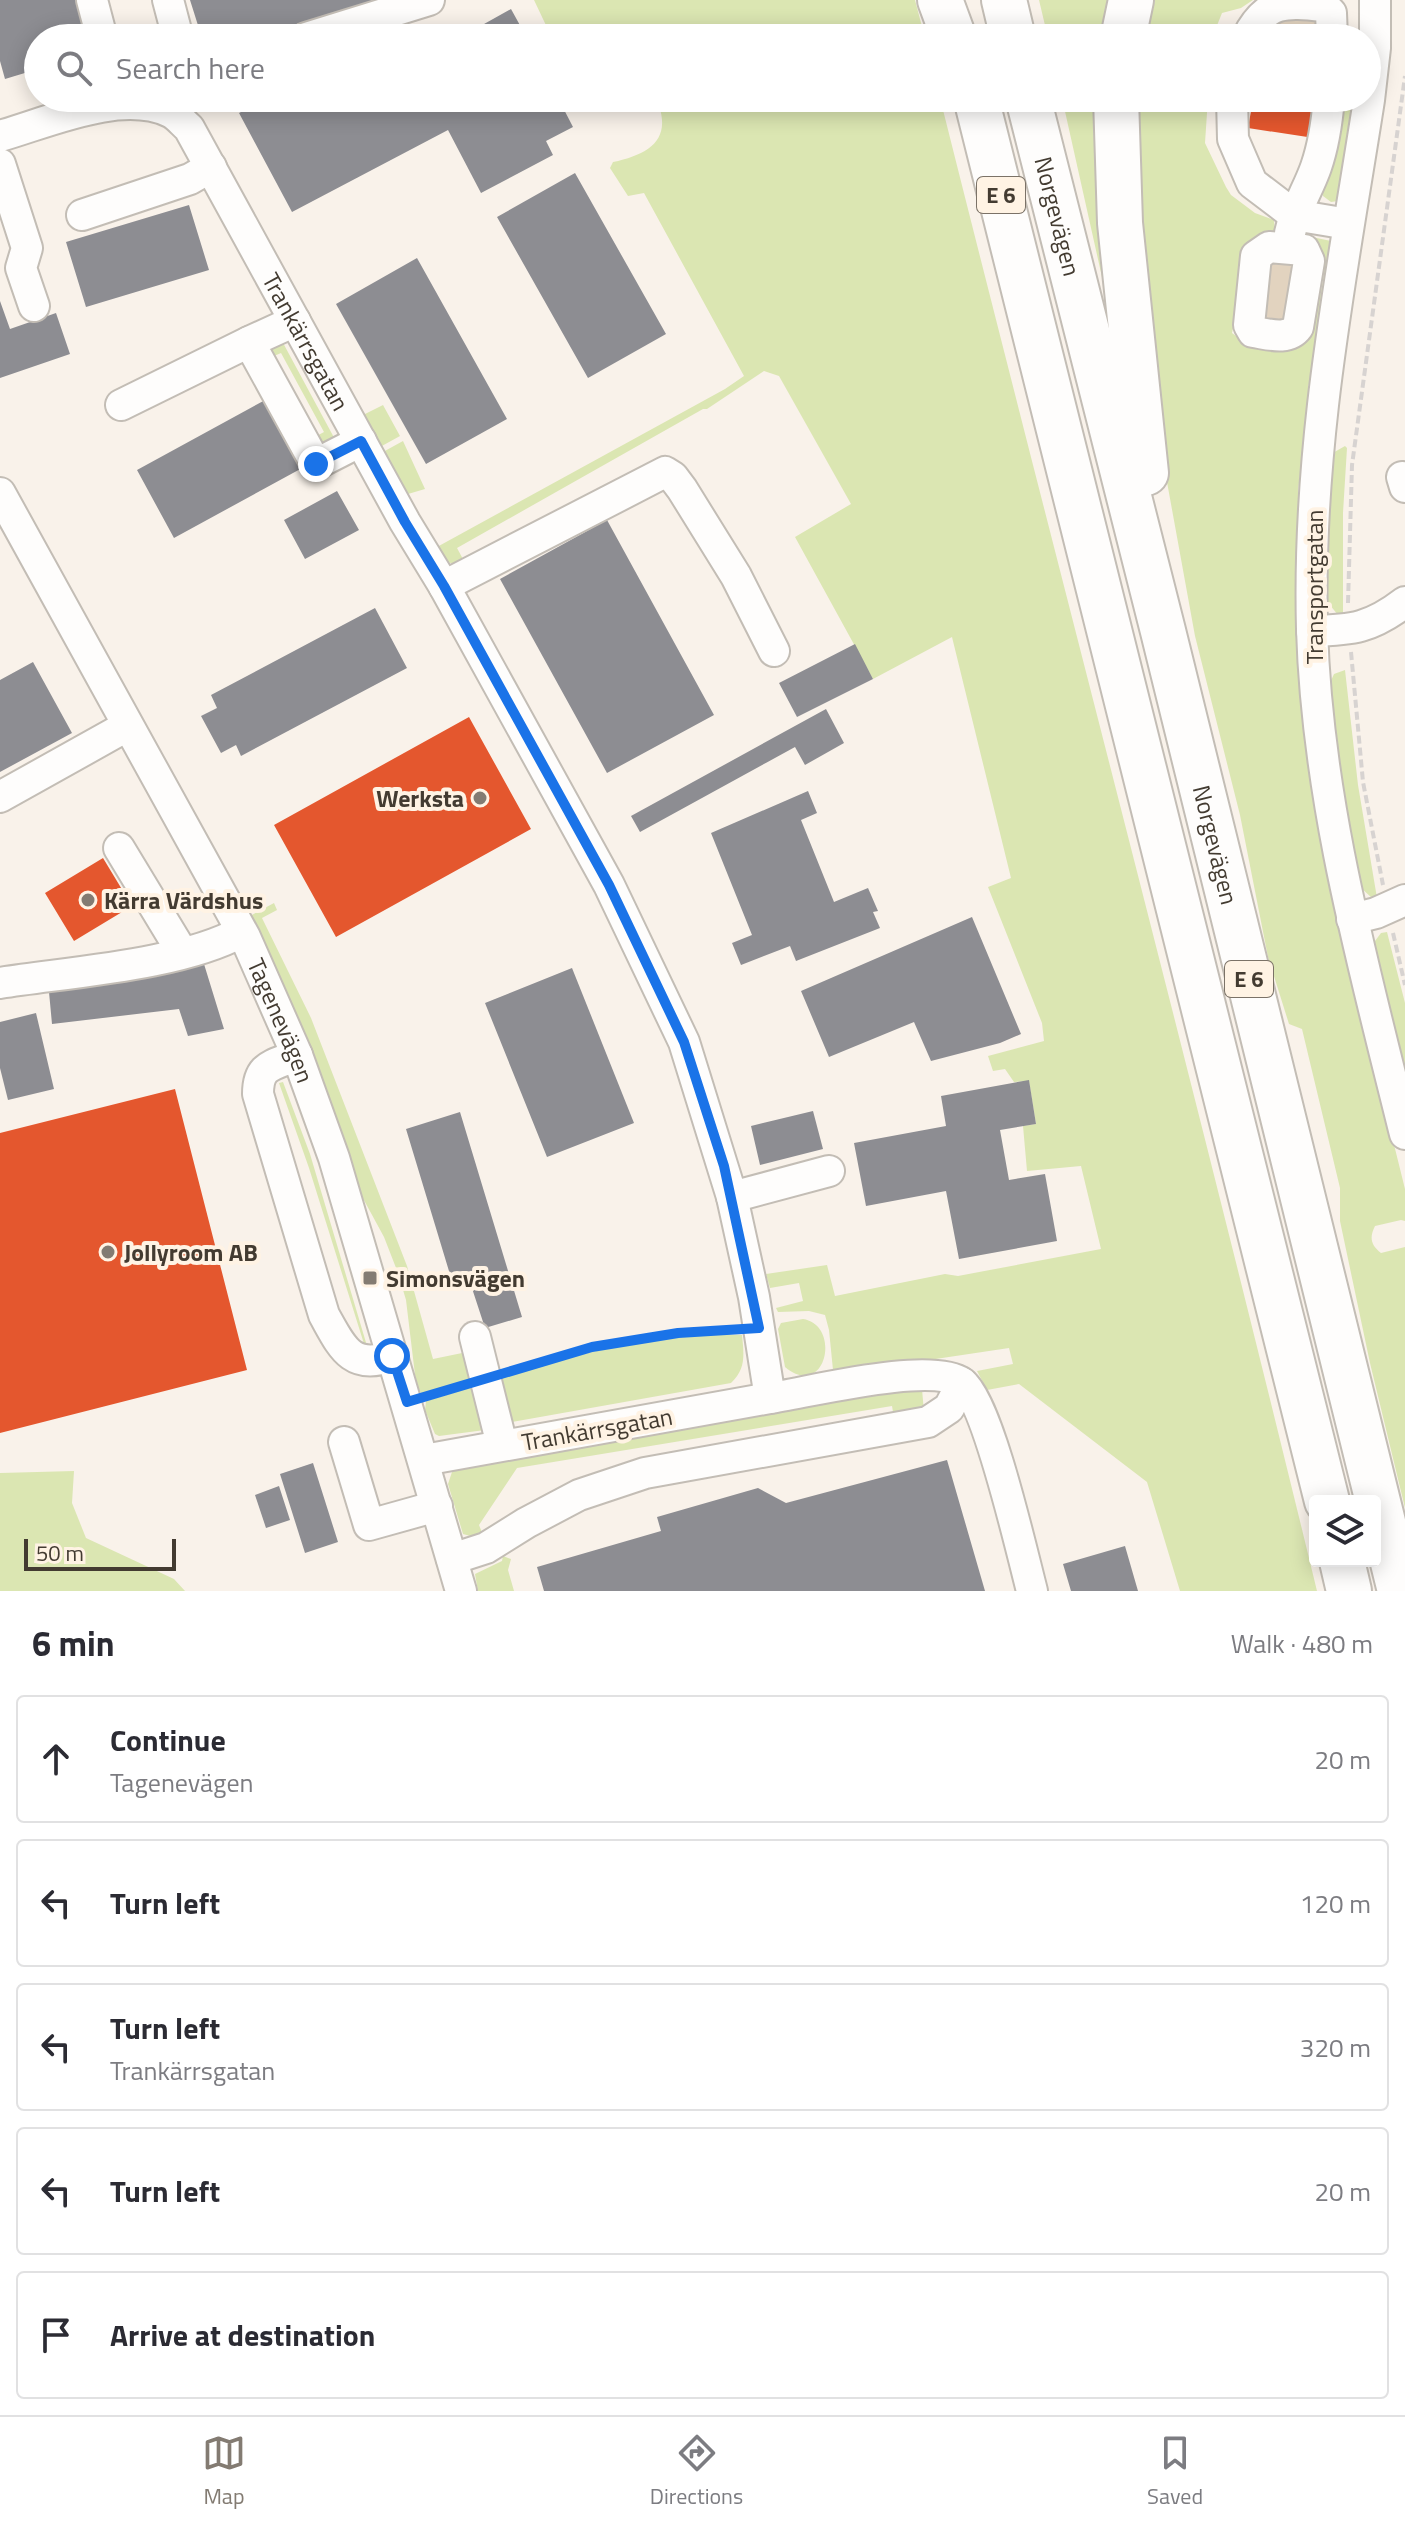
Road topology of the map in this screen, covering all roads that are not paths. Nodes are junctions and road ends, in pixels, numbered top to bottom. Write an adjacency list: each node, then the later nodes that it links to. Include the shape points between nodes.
1 (92, 0): 10 (street)
2 (168, 0): 11 (street)
3 (429, 0): 12 (street)
4 (940, 0): 13 (highway)
5 (953, 0): 14 (highway)
6 (1004, 0): 15 (highway)
7 (1131, 0): 16 (highway)
8 (1365, 0): 19 (street, Transportgatan)
9 (1375, 0): 20 (street, Transportgatan)
10 (98, 24)
11 (174, 24)
12 (351, 24)
13 (949, 24)
14 (959, 24)
15 (1010, 24)
16 (1126, 24)
17 (1254, 24): 18 (street, via 1274,5 1299,4 1324,6)
18 (1331, 24)
19 (1371, 24)
20 (1374, 24)
21 (79, 112): 29 (street, Trankärrsgatan)
22 (171, 112): 31 (street, Trankärrsgatan, via 189,128)
23 (979, 112): 66 (highway, Norgevägen / E 6)
24 (1032, 112): 44 (highway, Norgevägen / E 6)
25 (1116, 112): 44 (highway, via 1120,223)
26 (1232, 112): 33 (street, via 1233,139 1252,183)
27 (1328, 112): 33 (street, via 1319,159)
28 (1367, 112): 34 (street, Transportgatan)
29 (0, 136)
30 (0, 164): 36 (street, via 27,248 21,268)
31 (211, 167): 32 (street); 37 (street, Trankärrsgatan)
32 (82, 215)
33 (1294, 215): 34 (street); 35 (street)
34 (1348, 224): 45 (street, Transportgatan, via 1319,423)
35 (1287, 248)
36 (34, 306)
37 (295, 321): 38 (street); 40 (street, Trankärrsgatan)
38 (249, 342): 39 (street); 40 (street, via 316,464)
39 (121, 405)
40 (361, 441): 42 (street, Trankärrsgatan)
41 (0, 493): 47 (street, Tagenevägen)
42 (444, 586): 46 (street, via 665,472 682,489 736,576); 58 (street, Trankärrsgatan, via 609,885 684,1042)
43 (1405, 602): 45 (street, via 1383,620 1350,630)
44 (1163, 631): 73 (highway, Norgevägen / E 6)
45 (1312, 631): 51 (street, Transportgatan, via 1324,766)
46 (774, 651)
47 (127, 726): 48 (street); 52 (street, Tagenevägen)
48 (0, 797)
49 (119, 848): 53 (street)
50 (1396, 904): 51 (street)
51 (1352, 919): 56 (street, Transportgatan)
52 (241, 932): 53 (street); 55 (street, Tagenevägen)
53 (182, 952): 54 (street)
54 (0, 983)
55 (297, 1055): 60 (street, Tagenevägen, via 334,1158); 60 (street, via 265,1069 258,1094 324,1315 341,1345 362,1362)
56 (1405, 1134)
57 (829, 1171): 58 (street)
58 (732, 1197): 62 (street, Trankärrsgatan)
59 (475, 1337): 64 (street)
60 (392, 1356): 65 (street, Tagenevägen)
61 (962, 1383): 62 (street, Trankärrsgatan, via 918,1374); 68 (street, via 949,1408 928,1422 645,1473 579,1495 486,1548); 71 (street, via 974,1396 991,1441)
62 (770, 1398): 64 (street, Trankärrsgatan)
63 (344, 1442): 67 (street, via 369,1525)
64 (502, 1445): 65 (street, Trankärrsgatan)
65 (424, 1460): 67 (street, Tagenevägen)
66 (1325, 1495)
67 (437, 1506): 68 (street, Tagenevägen)
68 (452, 1559): 70 (street, Tagenevägen)
69 (1343, 1567): 72 (highway)
70 (461, 1591)
71 (1032, 1591)
72 (1349, 1591)
73 (1400, 1591)

